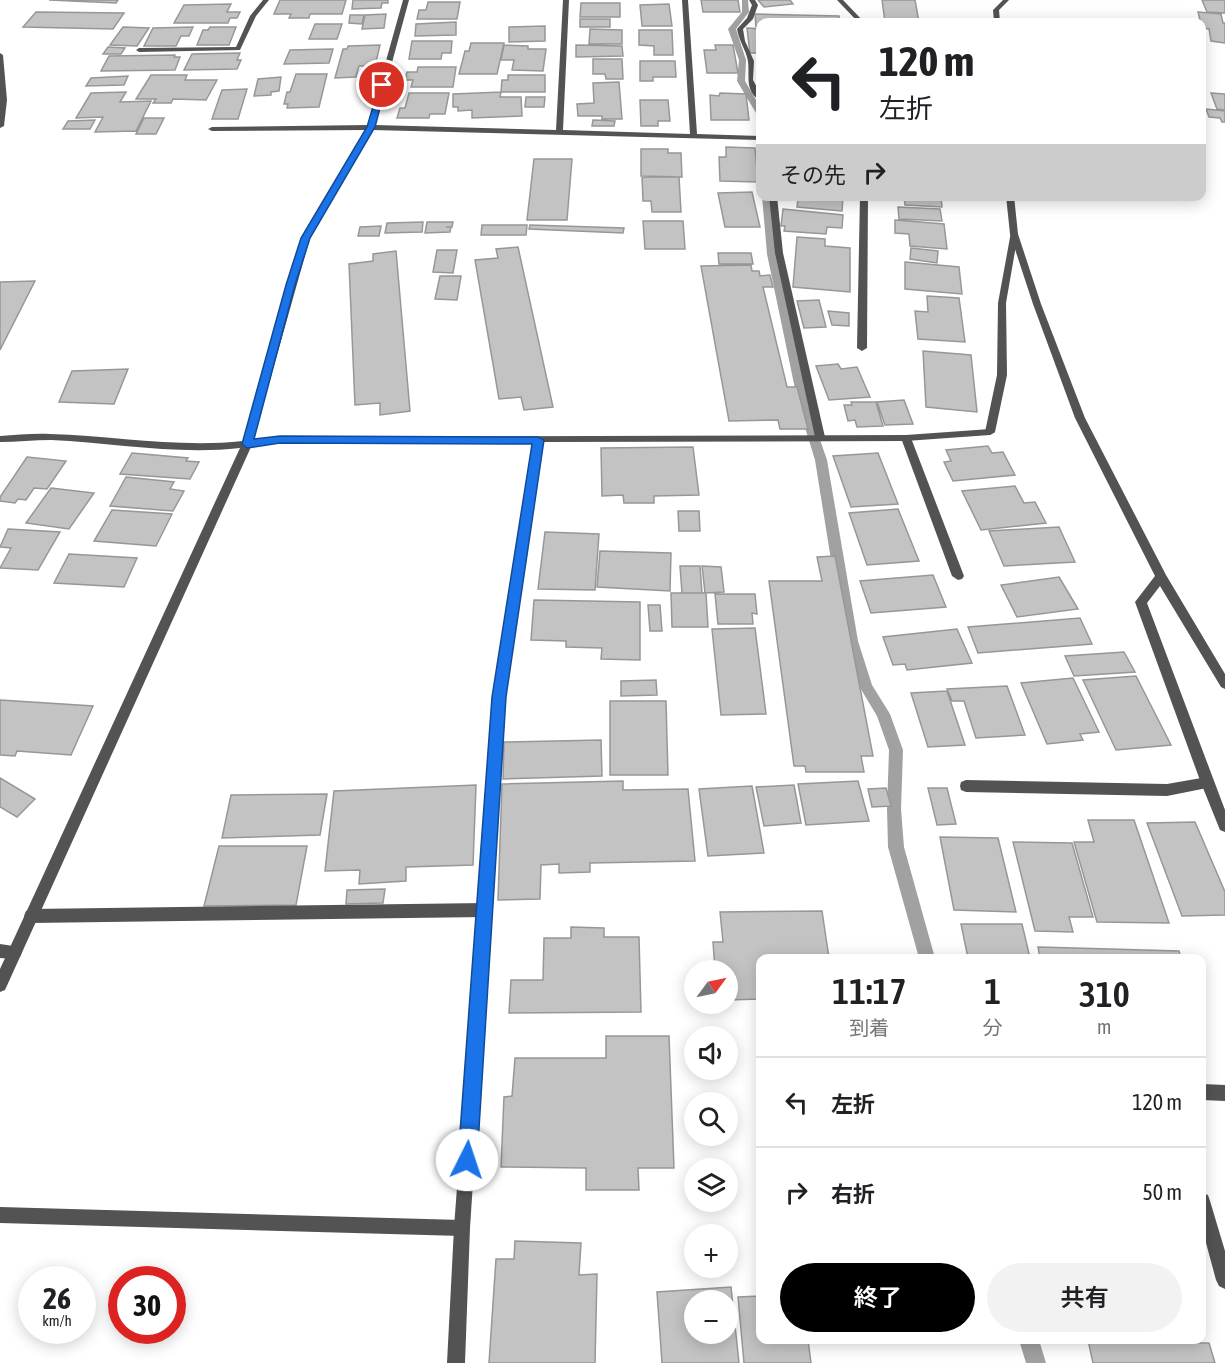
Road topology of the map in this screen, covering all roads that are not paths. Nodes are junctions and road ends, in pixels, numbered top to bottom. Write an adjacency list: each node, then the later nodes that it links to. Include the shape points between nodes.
1 (266, 0): 10 (street, via 253,16 238,50)
2 (406, 0): 14 (street)
3 (566, 0): 16 (street)
4 (685, 0): 17 (street)
5 (752, 0): 12 (street, via 752,14 740,29)
6 (840, 0): 8 (street)
7 (1005, 0): 9 (street, via 996,10)
8 (857, 18)
9 (997, 18)
10 (139, 50)
11 (0, 55): 13 (street, via 4,100)
12 (756, 91)
13 (0, 126)
14 (371, 127): 15 (street); 16 (street); 28 (street, via 306,238)
15 (212, 129)
16 (559, 133): 17 (street)
17 (694, 137): 18 (street)
18 (756, 138)
19 (774, 201): 24 (street, via 779,253)
20 (864, 201): 23 (street)
21 (1011, 201): 22 (street)
22 (1014, 234): 25 (street, via 1002,303 1002,375 990,432); 30 (street, via 1080,418)
23 (862, 348)
24 (820, 437): 25 (street); 27 (street)
25 (906, 438): 29 (street)
26 (0, 439): 28 (street, via 49,437 219,447)
27 (538, 440): 28 (street, via 280,440); 35 (street, via 499,697)
28 (247, 444): 36 (street)
29 (958, 576)
30 (1161, 577): 31 (street); 32 (street, via 1141,602)
31 (1225, 684)
32 (1207, 783): 33 (street, via 1167,790); 34 (street)
33 (966, 786)
34 (1225, 826)
35 (486, 910): 36 (street); 44 (street)
36 (31, 916): 38 (street)
37 (0, 951): 38 (street)
38 (15, 952): 39 (street)
39 (0, 985)
40 (1206, 1092): 41 (street)
41 (1225, 1093)
42 (0, 1215): 44 (street)
43 (1206, 1215): 45 (street)
44 (462, 1228): 46 (street)
45 (1225, 1280)
46 (456, 1363)

